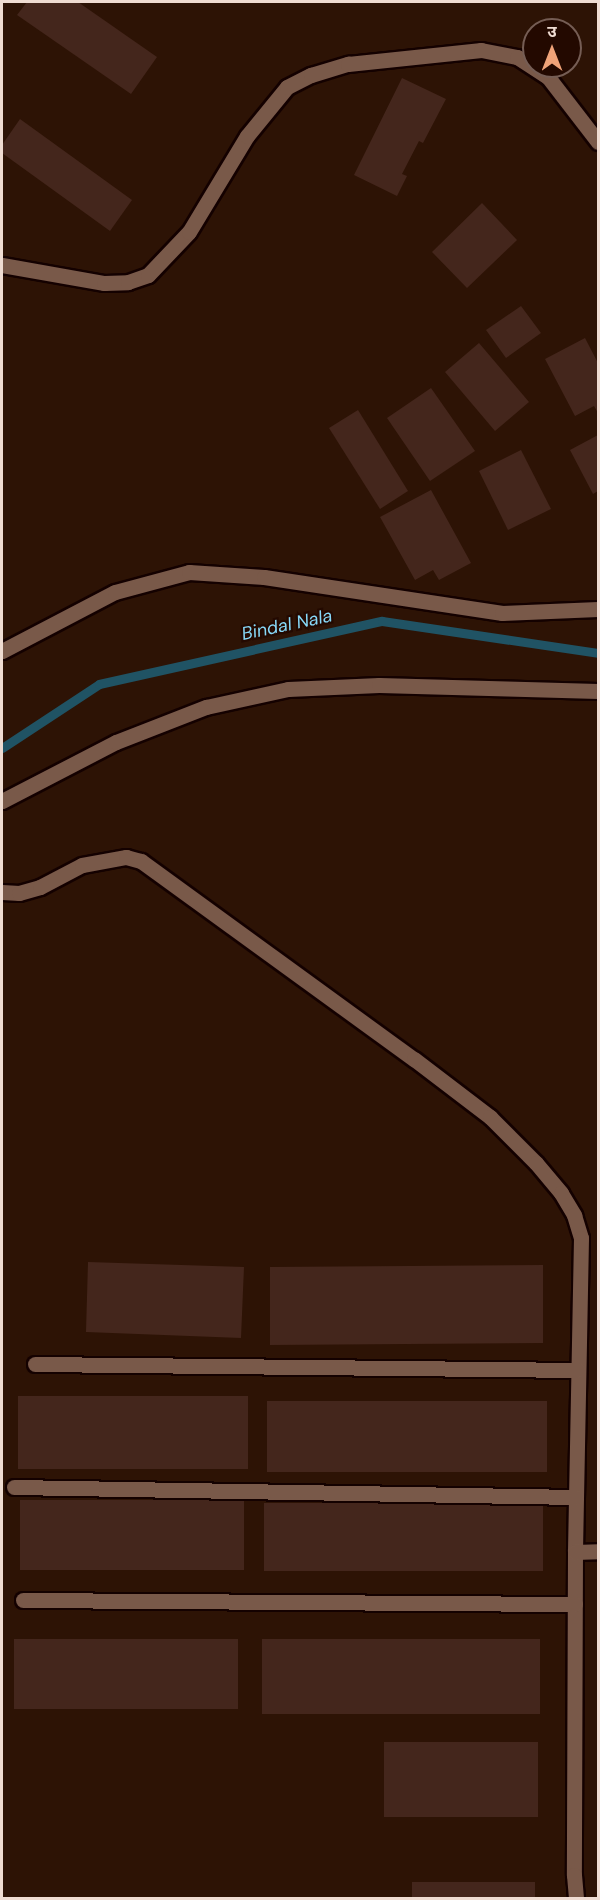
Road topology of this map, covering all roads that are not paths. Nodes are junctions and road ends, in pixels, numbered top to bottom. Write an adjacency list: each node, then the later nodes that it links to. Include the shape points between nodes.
1 (598, 142): 2 (street, via 548,77 517,57 481,50 348,64 287,87 247,136 189,232 148,275 128,282 104,283)
2 (2, 265)
3 (598, 609): 4 (street, via 502,613 264,577 189,572 115,592)
4 (2, 651)
5 (598, 691): 6 (street, via 379,685 288,689 206,707 116,741)
6 (2, 801)
7 (2, 892): 9 (street, via 20,893 40,887 82,865 126,857 141,861 490,1118 536,1163 574,1215 581,1238)
8 (36, 1364): 9 (street)
9 (578, 1370): 11 (street)
10 (14, 1487): 11 (street)
11 (576, 1497): 13 (street)
12 (598, 1551): 13 (street)
13 (575, 1552): 15 (street)
14 (23, 1600): 15 (street)
15 (575, 1604): 16 (street)
16 (576, 1899)

